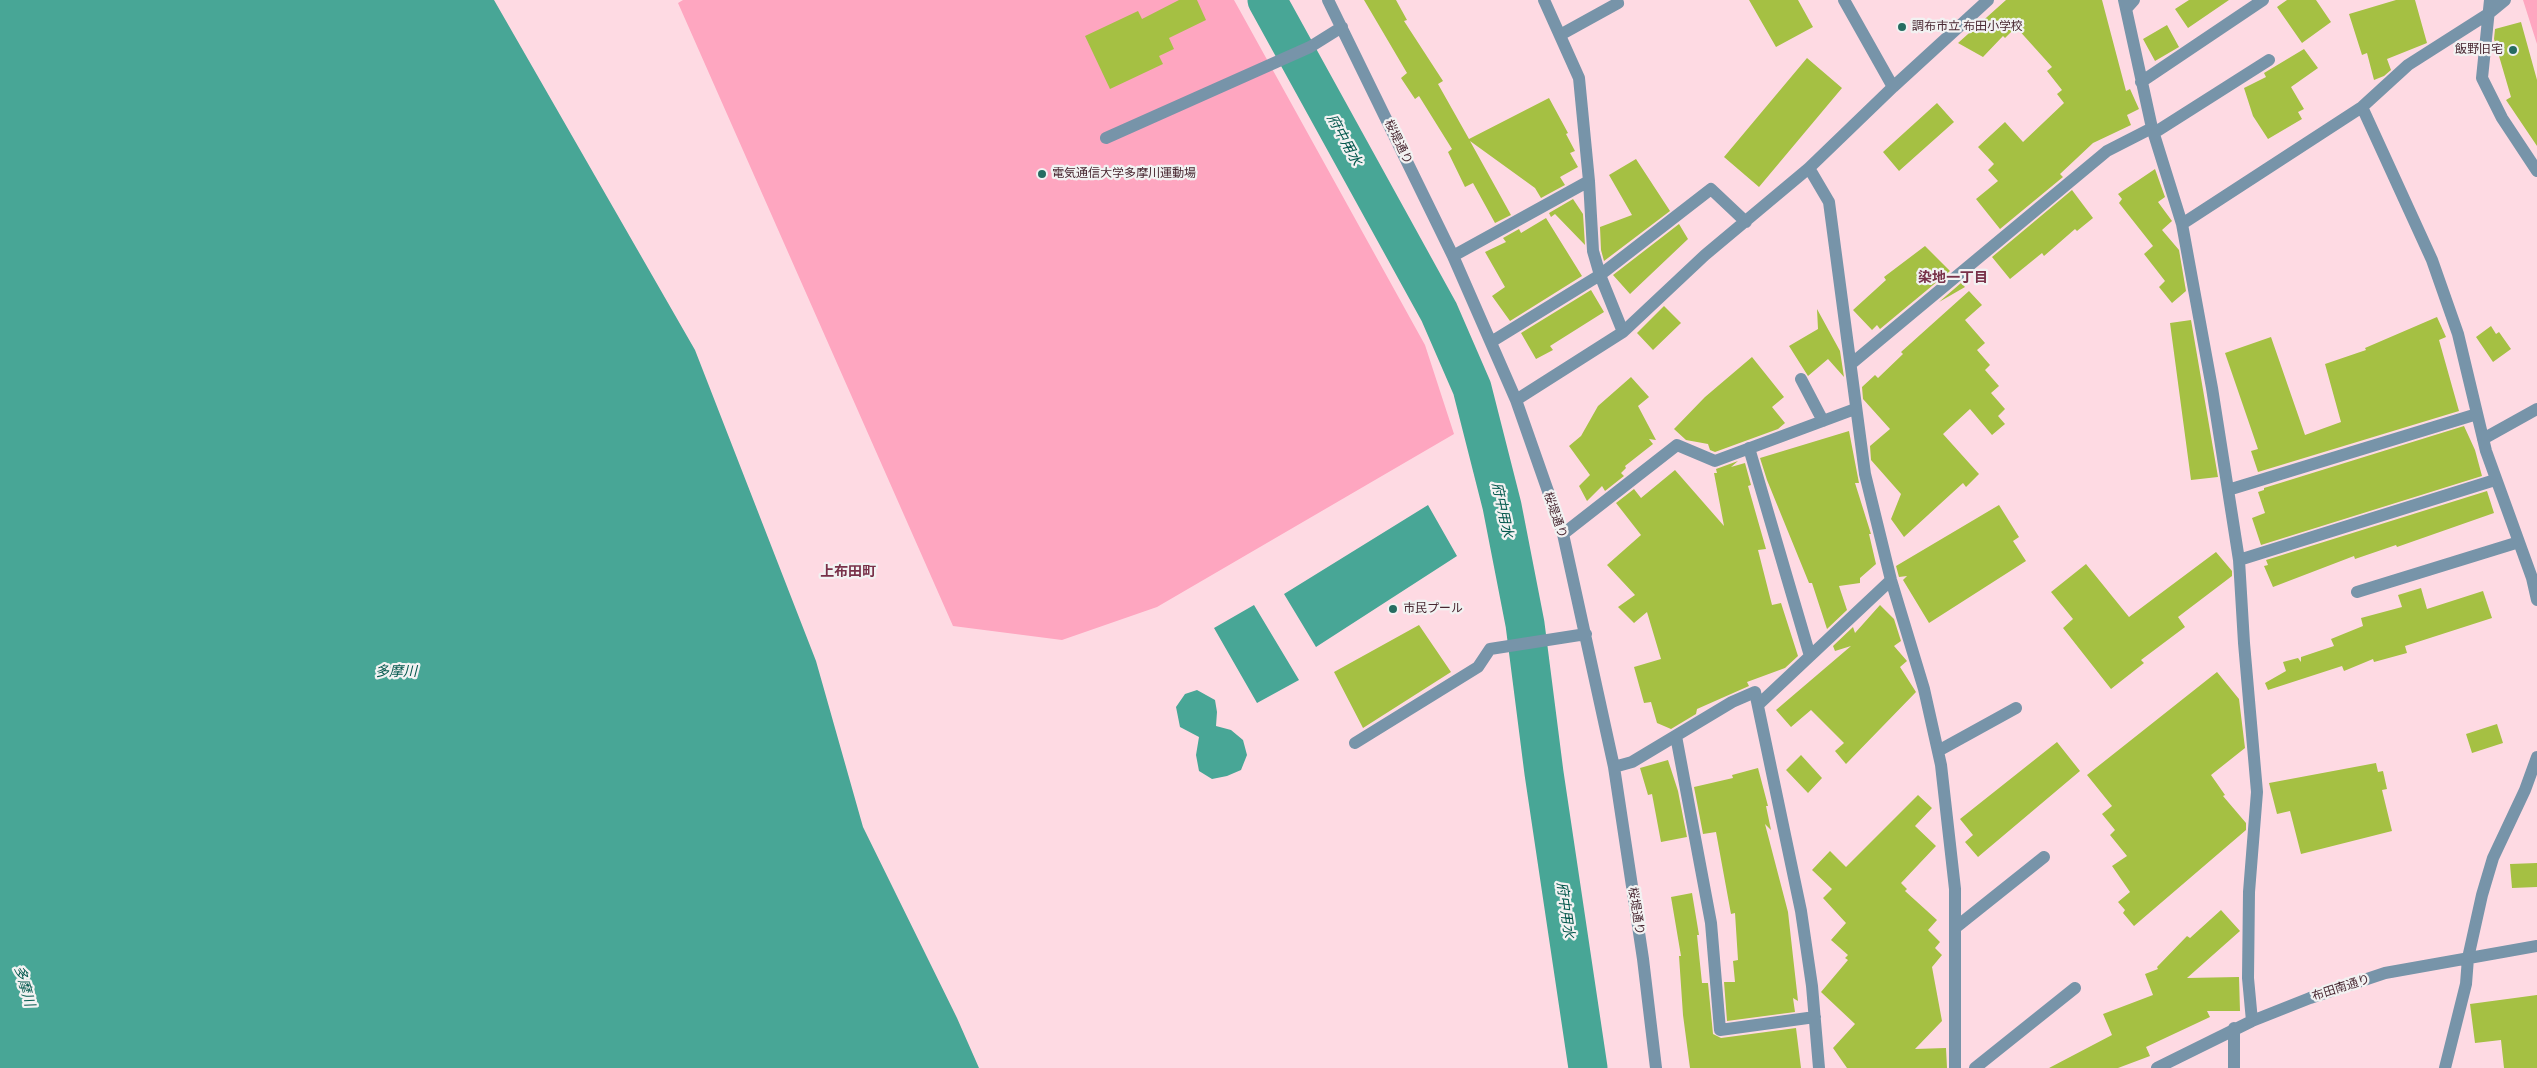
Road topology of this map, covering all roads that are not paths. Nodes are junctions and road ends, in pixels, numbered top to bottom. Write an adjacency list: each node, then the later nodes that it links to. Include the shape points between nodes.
1 (1328, 0): 11 (street, 桜堤通り)
2 (1544, 0): 12 (street)
3 (1617, 0): 12 (street)
4 (1844, 0): 15 (street)
5 (1988, 0): 15 (street)
6 (2263, 0): 14 (street)
7 (2490, 0): 10 (street)
8 (2505, 0): 10 (street)
9 (2128, 3): 14 (street)
10 (2488, 14): 16 (street, via 2408,65); 20 (street, via 2482,78 2502,118)
11 (1342, 27): 18 (street, via 1310,46); 24 (street, 桜堤通り)
12 (1560, 35): 21 (street, via 1579,78)
13 (2269, 60): 17 (street)
14 (2141, 82): 17 (street)
15 (1893, 87): 19 (street)
16 (2362, 107): 23 (street); 33 (street, via 2432,260 2458,334)
17 (2153, 130): 23 (street); 28 (street, via 2107,151)
18 (1106, 138)
19 (1809, 168): 22 (street); 28 (street, via 1829,202)
20 (2537, 171)
21 (1590, 181): 24 (street); 25 (street, via 1593,251)
22 (1746, 222): 25 (street, via 1711,189); 26 (street, via 1679,277)
23 (2182, 224): 38 (street)
24 (1452, 256): 27 (street, 桜堤通り)
25 (1600, 275): 26 (street); 27 (street)
26 (1623, 332): 30 (street)
27 (1491, 342): 30 (street, 桜堤通り)
28 (1851, 364): 31 (street)
29 (1801, 378): 34 (street)
30 (1516, 400): 39 (street, 桜堤通り)
31 (1855, 409): 34 (street); 42 (street, via 1865,474)
32 (2537, 409): 35 (street)
33 (2476, 414): 35 (street); 38 (street)
34 (1823, 421): 36 (street)
35 (2483, 439): 37 (street)
36 (1750, 448): 39 (street, via 1715,461 1677,446); 46 (street)
37 (2495, 480): 40 (street); 41 (street)
38 (2228, 490): 41 (street)
39 (1563, 534): 45 (street, 桜堤通り)
40 (2519, 542): 43 (street); 44 (street)
41 (2239, 560): 60 (street, via 2257,792 2249,892 2248,978)
42 (1891, 580): 46 (street); 51 (street, via 1924,689)
43 (2357, 592)
44 (2537, 600)
45 (1586, 634): 50 (street, via 1490,649 1478,667); 53 (street, 桜堤通り)
46 (1810, 656): 47 (street)
47 (1758, 705): 49 (street, via 1755,692); 59 (street, via 1801,911)
48 (2016, 708): 51 (street)
49 (1676, 736): 53 (street, via 1632,762); 59 (street, via 1711,923 1720,1030)
50 (1356, 743)
51 (1938, 751): 55 (street, via 1955,889)
52 (2537, 757): 57 (street, via 2494,858)
53 (1614, 767): 62 (street, 桜堤通り)
54 (2044, 857): 55 (street)
55 (1955, 928): 64 (street)
56 (2537, 946): 57 (street, 布田南通り)
57 (2468, 958): 60 (street, 布田南通り, via 2385,973); 68 (street, via 2466,984)
58 (2075, 988): 65 (street)
59 (1814, 1017): 63 (street)
60 (2252, 1021): 61 (street, 布田南通り)
61 (2234, 1028): 66 (street, 布田南通り); 67 (street)
62 (1656, 1068)
63 (1820, 1068)
64 (1954, 1068)
65 (1975, 1068)
66 (2157, 1068)
67 (2234, 1068)
68 (2445, 1068)

